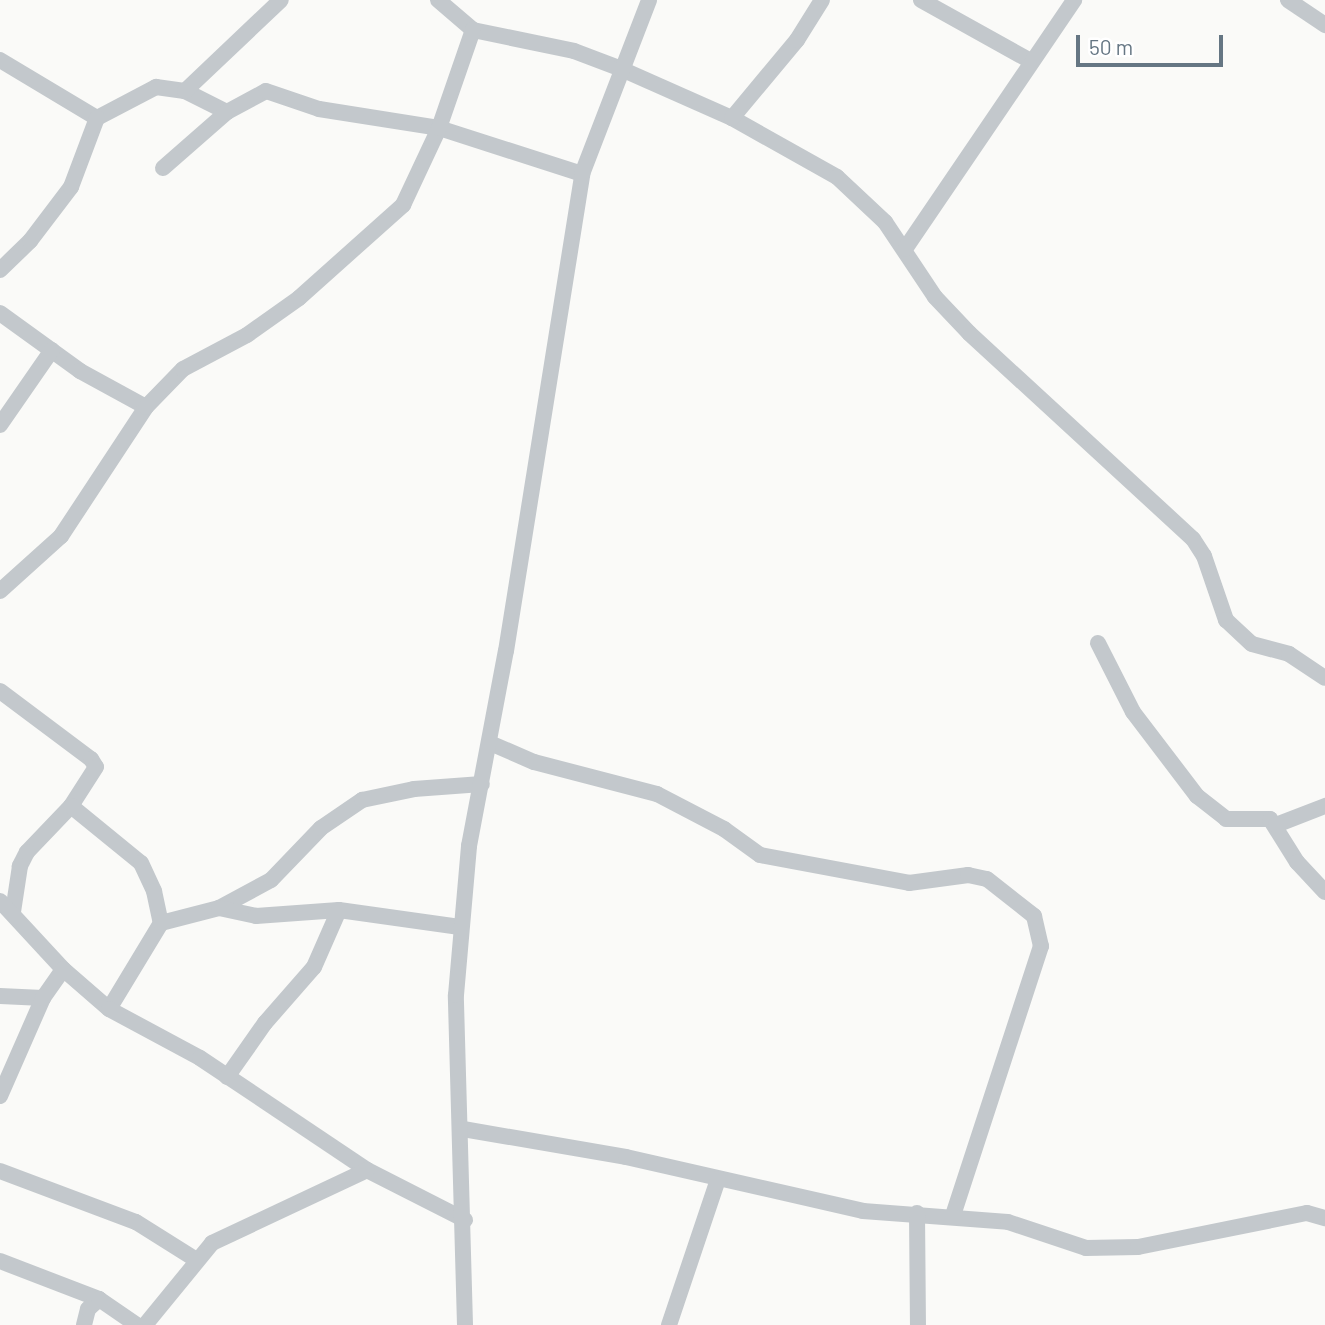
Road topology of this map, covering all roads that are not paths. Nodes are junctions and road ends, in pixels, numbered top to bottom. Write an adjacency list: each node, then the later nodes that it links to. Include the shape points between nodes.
1 (281, 0): 13 (street)
2 (438, 0): 9 (street)
3 (649, 0): 12 (street)
4 (822, 0): 16 (street, via 797,40)
5 (921, 0): 10 (street)
6 (1074, 0): 10 (street)
7 (1288, 0): 8 (street)
8 (1325, 25)
9 (472, 30): 12 (street, via 574,51); 17 (street)
10 (1029, 60): 20 (street)
11 (2, 65): 15 (street)
12 (619, 68): 16 (street); 19 (street)
13 (185, 91): 14 (street); 15 (street, via 145,89)
14 (227, 112): 17 (street, via 266,92 319,109); 18 (street)
15 (97, 118): 21 (street, via 71,187 30,241)
16 (733, 118): 20 (street, via 837,177 860,196)
17 (439, 128): 19 (street); 24 (street, via 403,205 366,242 247,335 183,369)
18 (163, 168)
19 (582, 174): 30 (street)
20 (905, 249): 28 (street, via 935,298 969,333 1198,545 1226,620 1252,644 1289,654)
21 (0, 270)
22 (0, 313): 23 (street)
23 (52, 350): 24 (street, via 121,397); 25 (street)
24 (146, 407): 26 (street, via 61,536)
25 (0, 425)
26 (0, 592)
27 (1098, 642): 34 (street, via 1133,712 1197,796 1226,819 1263,817)
28 (1325, 678)
29 (0, 691): 32 (street, via 91,759 95,775)
30 (491, 743): 31 (street); 54 (street, via 534,762 657,794 724,829 760,855 909,883 968,875 987,878 1034,916 1041,946)
31 (482, 784): 37 (street, via 414,789 362,800 321,828 271,880); 41 (street)
32 (71, 806): 39 (street, via 27,852 16,882); 40 (street, via 141,863 154,891)
33 (1325, 806): 34 (street)
34 (1276, 825): 35 (street, via 1297,862)
35 (1325, 892)
36 (0, 901): 39 (street)
37 (219, 908): 38 (street, via 256,916); 40 (street)
38 (339, 910): 41 (street); 46 (street, via 314,967 265,1023)
39 (13, 912): 42 (street)
40 (160, 923): 45 (street)
41 (460, 927): 48 (street, via 456,995)
42 (63, 969): 44 (street); 45 (street)
43 (0, 996): 44 (street)
44 (43, 998): 47 (street)
45 (109, 1009): 46 (street)
46 (227, 1077): 49 (street)
47 (0, 1096)
48 (463, 1129): 51 (street, via 626,1157); 55 (street)
49 (367, 1170): 55 (street); 56 (street, via 244,1225)
50 (0, 1171): 56 (street, via 136,1222)
51 (718, 1179): 52 (street, via 849,1209); 59 (street)
52 (916, 1213): 54 (street); 64 (street)
53 (1324, 1213): 54 (street, via 1286,1216 1224,1233 1124,1249 1086,1248 1017,1224)
54 (953, 1216)
55 (465, 1220): 63 (street)
56 (195, 1259): 62 (street)
57 (0, 1261): 58 (street)
58 (99, 1298): 60 (street, via 88,1309); 61 (street)
59 (674, 1324)
60 (84, 1325)
61 (138, 1325)
62 (145, 1325)
63 (466, 1325)
64 (918, 1325)

